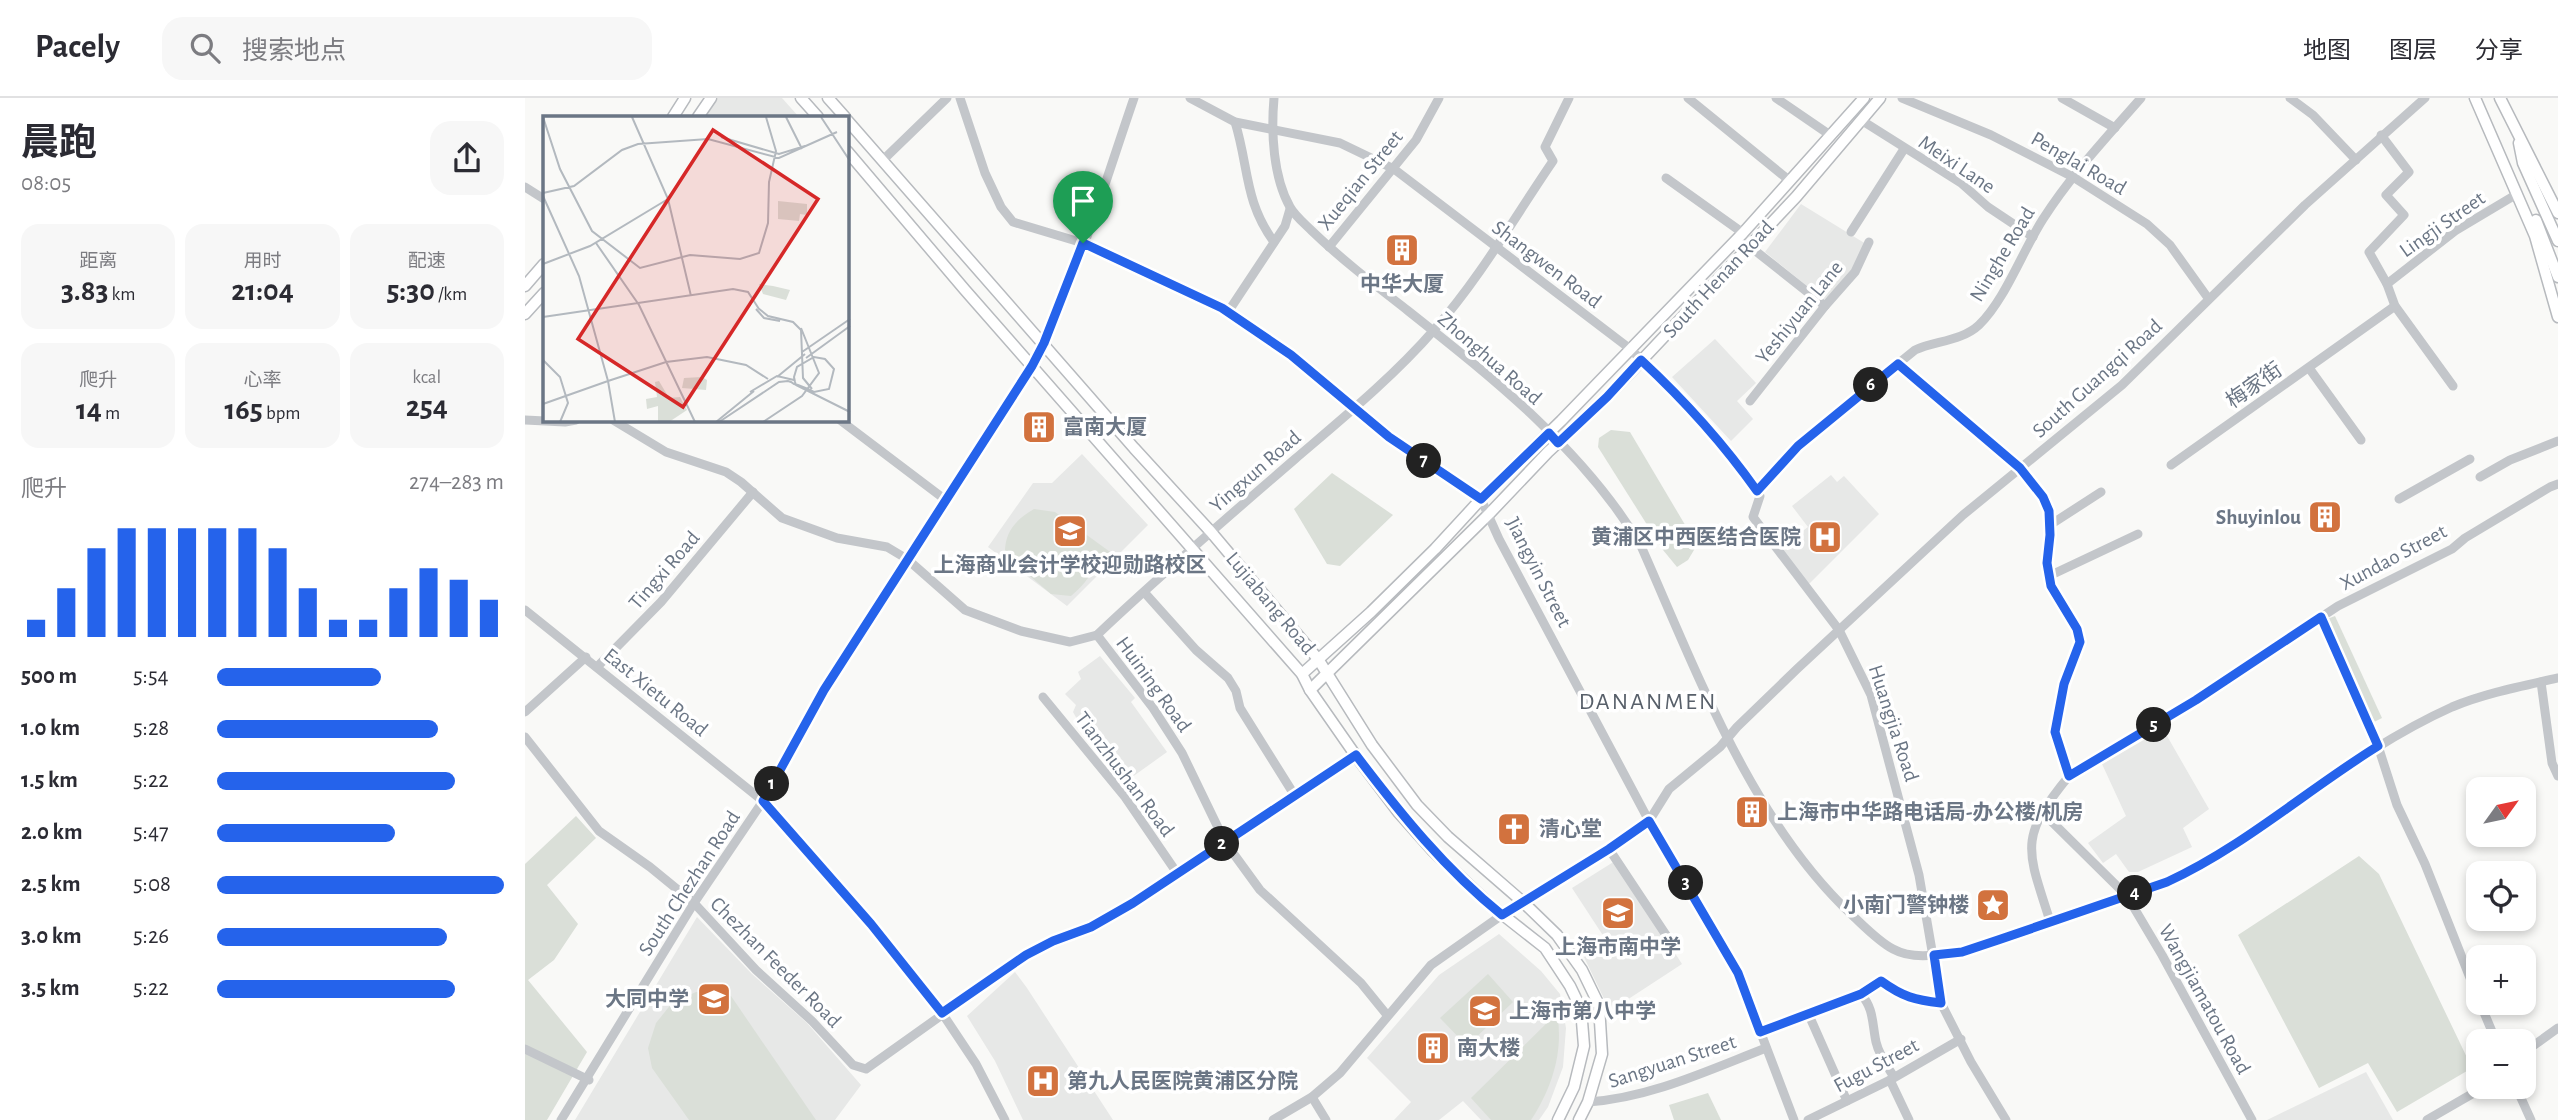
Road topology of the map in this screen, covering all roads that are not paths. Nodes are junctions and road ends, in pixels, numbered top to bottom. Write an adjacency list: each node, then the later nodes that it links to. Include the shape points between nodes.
1 (685, 98): 23 (main road)
2 (711, 98): 24 (main road)
3 (801, 98): 25 (main road)
4 (828, 98): 26 (main road, Lujiabang Road)
5 (947, 98): 38 (street)
6 (960, 98): 56 (street, Jiangyin Street, via 985,173 1013,222)
7 (1134, 98): 56 (street, South Chezhan Road)
8 (1190, 98): 29 (street, Shangwen Road)
9 (1274, 98): 32 (street, Zhonghua Road)
10 (1439, 98): 40 (street, Xueqian Street, via 1425,127)
11 (1569, 98): 59 (street, Yingxun Road, via 1545,148 1553,161)
12 (1688, 98): 43 (street)
13 (1776, 98): 33 (street)
14 (1864, 98): 33 (main road, South Henan Road)
15 (1880, 98): 27 (main road, South Henan Road)
16 (1902, 98): 41 (street, Penglai Road, via 1991,135)
17 (2062, 98): 30 (street)
18 (2141, 98): 30 (street, Ninghe Road)
19 (2290, 98): 39 (street)
20 (2425, 98): 34 (street, South Guangqi Road)
21 (2475, 98): 35 (main road)
22 (2500, 98): 31 (main road)
23 (674, 116)
24 (699, 116)
25 (817, 116)
26 (844, 116)
27 (1861, 120): 36 (street, Meixi Lane); 57 (main road, South Henan Road)
28 (849, 121): 38 (main road, Lujiabang Road)
29 (1235, 122): 32 (street, Shangwen Road); 54 (street, via 1248,187)
30 (2115, 128): 41 (street, Ninghe Road)
31 (2516, 128): 45 (main road); 53 (main road, via 2523,163)
32 (1272, 130): 40 (street, Shangwen Road, via 1340,143); 48 (street, Zhonghua Road, via 1280,182)
33 (1830, 135): 43 (main road, South Henan Road)
34 (2381, 135): 39 (street, South Guangqi Road); 62 (street, via 2409,172 2386,195 2404,215 2369,252)
35 (2495, 145): 46 (main road); 61 (main road, via 2506,156)
36 (1904, 149): 50 (street); 52 (street, Meixi Lane, via 1961,183)
37 (849, 153): 76 (main road, Lujiabang Road)
38 (883, 160): 72 (main road, Lujiabang Road)
39 (2356, 160): 65 (street, South Guangqi Road)
40 (1394, 169): 58 (street, Xueqian Street); 59 (street, Shangwen Road)
41 (2073, 177): 52 (street, Ninghe Road); 65 (street, Penglai Road, via 2147,224 2171,245)
42 (1666, 178): 51 (street)
43 (1790, 181): 51 (main road, South Henan Road)
44 (525, 187): 47 (street)
45 (2554, 190): 49 (main road)
46 (2517, 194): 62 (street, Lingji Street, via 2455,231); 70 (main road, via 2535,236)
47 (543, 198)
48 (1290, 209): 54 (street); 58 (street, Zhonghua Road)
49 (2558, 214)
50 (1851, 232)
51 (1743, 233): 73 (main road, South Henan Road)
52 (2033, 237): 75 (street, Ninghe Road, via 1980,324 1955,338 1915,350)
53 (2558, 241)
54 (1274, 242): 68 (street)
55 (1869, 242): 66 (street, Yeshiyuan Lane, via 1855,272)
56 (1083, 243): 68 (street, Jiangyin Street); 72 (street, South Chezhan Road)
57 (1748, 245): 66 (street); 74 (main road, South Henan Road)
58 (1329, 247): 71 (street, Zhonghua Road)
59 (1496, 249): 71 (street, Yingxun Road); 73 (street, Shangwen Road)
60 (543, 265): 63 (main road)
61 (2558, 277)
62 (2387, 284): 67 (street)
63 (525, 286)
64 (543, 294): 69 (main road)
65 (2208, 299): 91 (street, South Guangqi Road, via 2122,385)
66 (1825, 306): 79 (street, Yeshiyuan Lane)
67 (2395, 306): 77 (street, 梅家街); 78 (street)
68 (1228, 312): 80 (street, Jiangyin Street, via 1291,355)
69 (525, 314)
70 (2558, 317)
71 (1433, 331): 80 (street, Yingxun Road); 85 (street, Zhonghua Road)
72 (1044, 343): 76 (street, South Chezhan Road); 102 (main road, Lujiabang Road)
73 (1629, 348): 74 (street, Shangwen Road); 85 (main road, South Henan Road)
74 (1641, 360): 88 (main road, South Henan Road); 94 (street, Shangwen Road, via 1686,402)
75 (1898, 364): 91 (street); 94 (street, Ninghe Road, via 1798,446)
76 (1032, 366): 99 (street, South Chezhan Road); 104 (main road, Lujiabang Road)
77 (2309, 368): 86 (street); 90 (street, 梅家街)
78 (2453, 386)
79 (1750, 401)
80 (1354, 409): 97 (street, Jiangyin Street); 102 (street, Yingxun Road)
81 (525, 420): 82 (street)
82 (543, 421)
83 (616, 422): 95 (street, Huining Road, via 666,452 726,472)
84 (843, 422): 99 (street)
85 (1549, 433): 88 (street, Zhonghua Road); 97 (main road, South Henan Road)
86 (2361, 440)
87 (2558, 441): 92 (street)
88 (1558, 443): 100 (main road, South Henan Road); 123 (street, Zhonghua Road, via 1602,487 1641,546)
89 (2470, 459): 98 (street)
90 (2171, 465)
91 (2020, 468): 101 (street, via 2043,497); 110 (street, South Guangqi Road)
92 (2480, 477)
93 (2558, 484): 109 (street, Xundao Street, via 2452,549)
94 (1757, 491): 110 (street, Huangjia Road, via 1760,496 1753,516)
95 (753, 492): 105 (street, Huining Road, via 782,518 837,538 887,547); 114 (street, Tingxi Road, via 661,602)
96 (2101, 492): 101 (street)
97 (1481, 499): 100 (street, Jiangyin Street); 113 (main road, South Henan Road, via 1371,612)
98 (2399, 499)
99 (947, 502): 105 (street, South Chezhan Road)
100 (1490, 513): 116 (main road, South Henan Road); 131 (street, Jiangyin Street, via 1499,539)
101 (2050, 525): 106 (street)
102 (1211, 532): 104 (street, Yingxun Road); 113 (main road, Lujiabang Road)
103 (2138, 534): 106 (street)
104 (1192, 548): 107 (street, Yingxun Road); 115 (main road, Lujiabang Road)
105 (907, 559): 111 (street, Huining Road, via 965,610 1021,631 1070,642); 129 (street, South Chezhan Road, via 824,690)
106 (2049, 576): 126 (street, via 2080,642 2064,684 2055,732)
107 (1144, 592): 111 (street, Yingxun Road); 128 (street, via 1228,678 1240,708)
108 (525, 610): 112 (street, East Xietu Road)
109 (2321, 617): 124 (street); 126 (street, Xundao Street)
110 (1839, 631): 123 (street, South Guangqi Road); 141 (street, Huangjia Road, via 1871,695 1919,875)
111 (1097, 635): 132 (street, Huining Road, via 1182,753)
112 (586, 657): 114 (street, East Xietu Road); 121 (street)
113 (1318, 659): 115 (main road, South Henan Road); 116 (main road, Lujiabang Road)
114 (597, 667): 129 (street, East Xietu Road)
115 (1301, 674): 119 (main road, Lujiabang Road)
116 (1328, 674): 119 (main road, South Henan Road); 137 (main road, Lujiabang Road, via 1372,745 1417,805)
117 (2558, 678): 118 (street, Zhonghua Road)
118 (2541, 682): 124 (street, Zhonghua Road, via 2453,707); 127 (street, via 2552,763)
119 (1310, 690): 125 (main road, Lujiabang Road)
120 (1044, 697): 134 (street, Tianzhushan Road, via 1125,797)
121 (525, 712)
122 (525, 737): 136 (street, Chezhan Feeder Road, via 599,831)
123 (1728, 737): 131 (street, South Guangqi Road, via 1669,789); 141 (street, Zhonghua Road, via 1793,848 1824,889 1894,950)
124 (2378, 746): 135 (street, Zhonghua Road, via 2190,871); 142 (street, via 2397,805)
125 (1356, 755): 128 (street); 138 (main road, Lujiabang Road, via 1432,850)
126 (2069, 776): 130 (street)
127 (2558, 776)
128 (1295, 796): 132 (street)
129 (763, 801): 136 (street, South Chezhan Road); 145 (street, East Xietu Road)
130 (2042, 812): 135 (street, Wangjiamatou Road); 139 (street, via 2030,851)
131 (1649, 821): 133 (street); 149 (street, Jiangyin Street, via 1738,973)
132 (1225, 842): 134 (street); 147 (street, Huining Road, via 1260,890 1360,983)
133 (1609, 849): 137 (street); 140 (street)
134 (1177, 873): 145 (street, via 1091,927 1026,955)
135 (2127, 896): 139 (street, Zhonghua Road); 171 (street, Wangjiamatou Road)
136 (694, 903): 145 (street, Chezhan Feeder Road, via 853,1065 866,1069); 155 (street, South Chezhan Road)
137 (1524, 903): 138 (street); 160 (main road, Lujiabang Road, via 1557,935 1599,1005 1602,1054)
138 (1502, 915): 147 (street, via 1431,965); 165 (main road, Lujiabang Road, via 1545,948 1581,1009 1584,1046 1574,1087)
139 (2050, 921): 141 (street, Zhonghua Road, via 1962,952)
140 (1671, 941)
141 (1934, 955): 144 (street, Huangjia Road)
142 (2466, 967)
143 (1861, 994): 144 (street, via 1881,981 1913,1000); 146 (street); 154 (street, via 1870,1004 1881,1058)
144 (1941, 1003): 150 (street)
145 (942, 1013): 162 (street, East Xietu Road)
146 (1808, 1013): 149 (street); 159 (street)
147 (1387, 1016): 156 (street, via 1340,1073)
148 (2558, 1028): 151 (street)
149 (1760, 1032): 152 (street, Jiangyin Street)
150 (1961, 1039): 154 (street, Fugu Street); 170 (street)
151 (2536, 1043)
152 (1766, 1048): 160 (street, Sangyuan Street, via 1649,1091); 167 (street, Jiangyin Street)
153 (525, 1049): 155 (street)
154 (1892, 1078): 159 (street, Fugu Street); 169 (street)
155 (588, 1080): 161 (street, South Chezhan Road)
156 (1312, 1097): 163 (street); 164 (street)
157 (2466, 1097): 172 (street)
158 (2521, 1099): 173 (street)
159 (1847, 1101): 168 (street, Fugu Street)
160 (1588, 1102): 166 (main road, Lujiabang Road)
161 (561, 1120)
162 (1005, 1120)
163 (1273, 1120)
164 (1326, 1120)
165 (1558, 1120)
166 (1579, 1120)
167 (1794, 1120)
168 (1808, 1120)
169 (1909, 1120)
170 (2006, 1120)
171 (2252, 1120)
172 (2427, 1120)
173 (2531, 1120)

